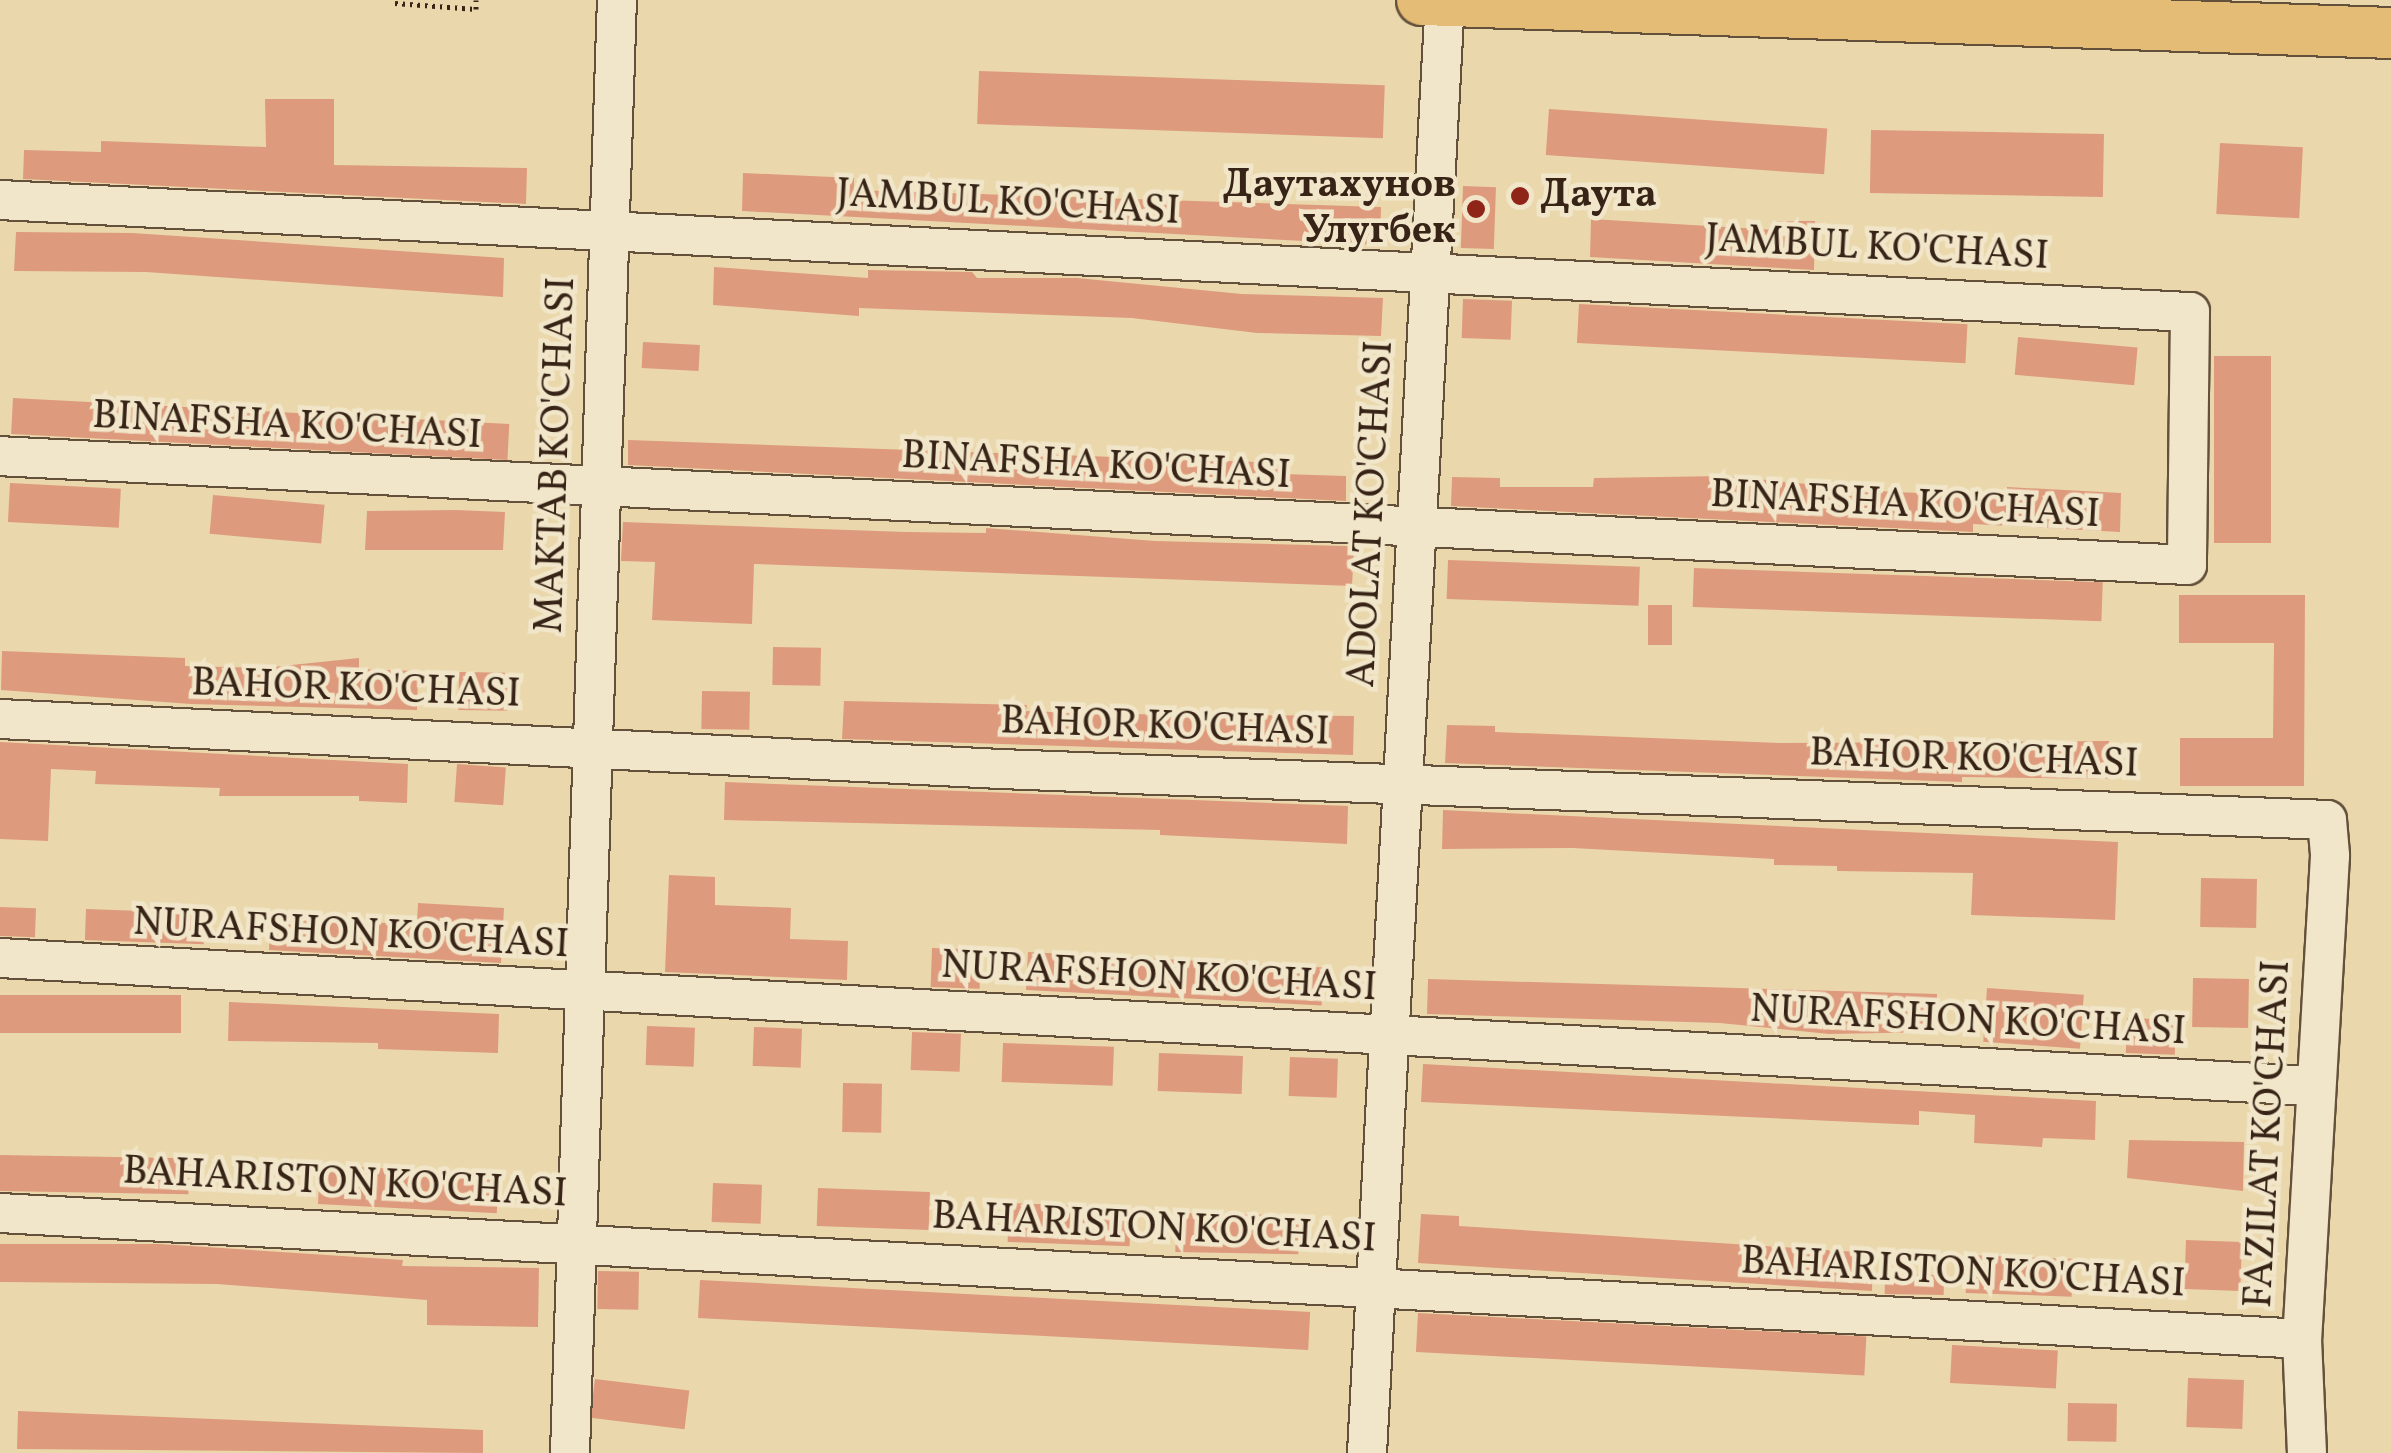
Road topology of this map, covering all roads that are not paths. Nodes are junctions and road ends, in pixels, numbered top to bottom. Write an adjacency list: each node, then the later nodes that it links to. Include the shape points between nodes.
1 (617, 0): 6 (street, MAKTAB KO'CHASI)
2 (1422, 0): 3 (main road)
3 (1445, 0): 4 (main road); 7 (street, ADOLAT KO'CHASI)
4 (2391, 33)
5 (0, 200): 6 (street, JAMBUL KO'CHASI)
6 (610, 230): 7 (street, JAMBUL KO'CHASI); 9 (street, MAKTAB KO'CHASI)
7 (1432, 270): 10 (street, ADOLAT KO'CHASI); 11 (street, JAMBUL KO'CHASI, via 2190,312)
8 (0, 456): 9 (street, BINAFSHA KO'CHASI)
9 (601, 488): 10 (street, BINAFSHA KO'CHASI); 13 (street, MAKTAB KO'CHASI)
10 (1412, 527): 11 (street, BINAFSHA KO'CHASI); 14 (street, ADOLAT KO'CHASI)
11 (2188, 566)
12 (0, 719): 13 (street, BAHOR KO'CHASI)
13 (593, 745): 14 (street, BAHOR KO'CHASI, via 1000,769); 17 (street, MAKTAB KO'CHASI)
14 (1404, 781): 15 (street, BAHOR KO'CHASI); 18 (street, ADOLAT KO'CHASI)
15 (2327, 820): 19 (street, FAZILAT KO'CHASI)
16 (0, 958): 17 (street, NURAFSHON KO'CHASI)
17 (585, 994): 18 (street, NURAFSHON KO'CHASI); 21 (street, MAKTAB KO'CHASI)
18 (1389, 1035): 19 (street, NURAFSHON KO'CHASI); 22 (street, ADOLAT KO'CHASI)
19 (2314, 1086): 23 (street, FAZILAT KO'CHASI)
20 (0, 1213): 21 (street, BAHARISTON KO'CHASI)
21 (577, 1240): 22 (street, BAHARISTON KO'CHASI); 24 (street, MAKTAB KO'CHASI)
22 (1379, 1287): 23 (street, BAHARISTON KO'CHASI); 25 (street, ADOLAT KO'CHASI)
23 (2302, 1340): 26 (street, FAZILAT KO'CHASI)
24 (570, 1453)
25 (1368, 1453)
26 (2307, 1453)

